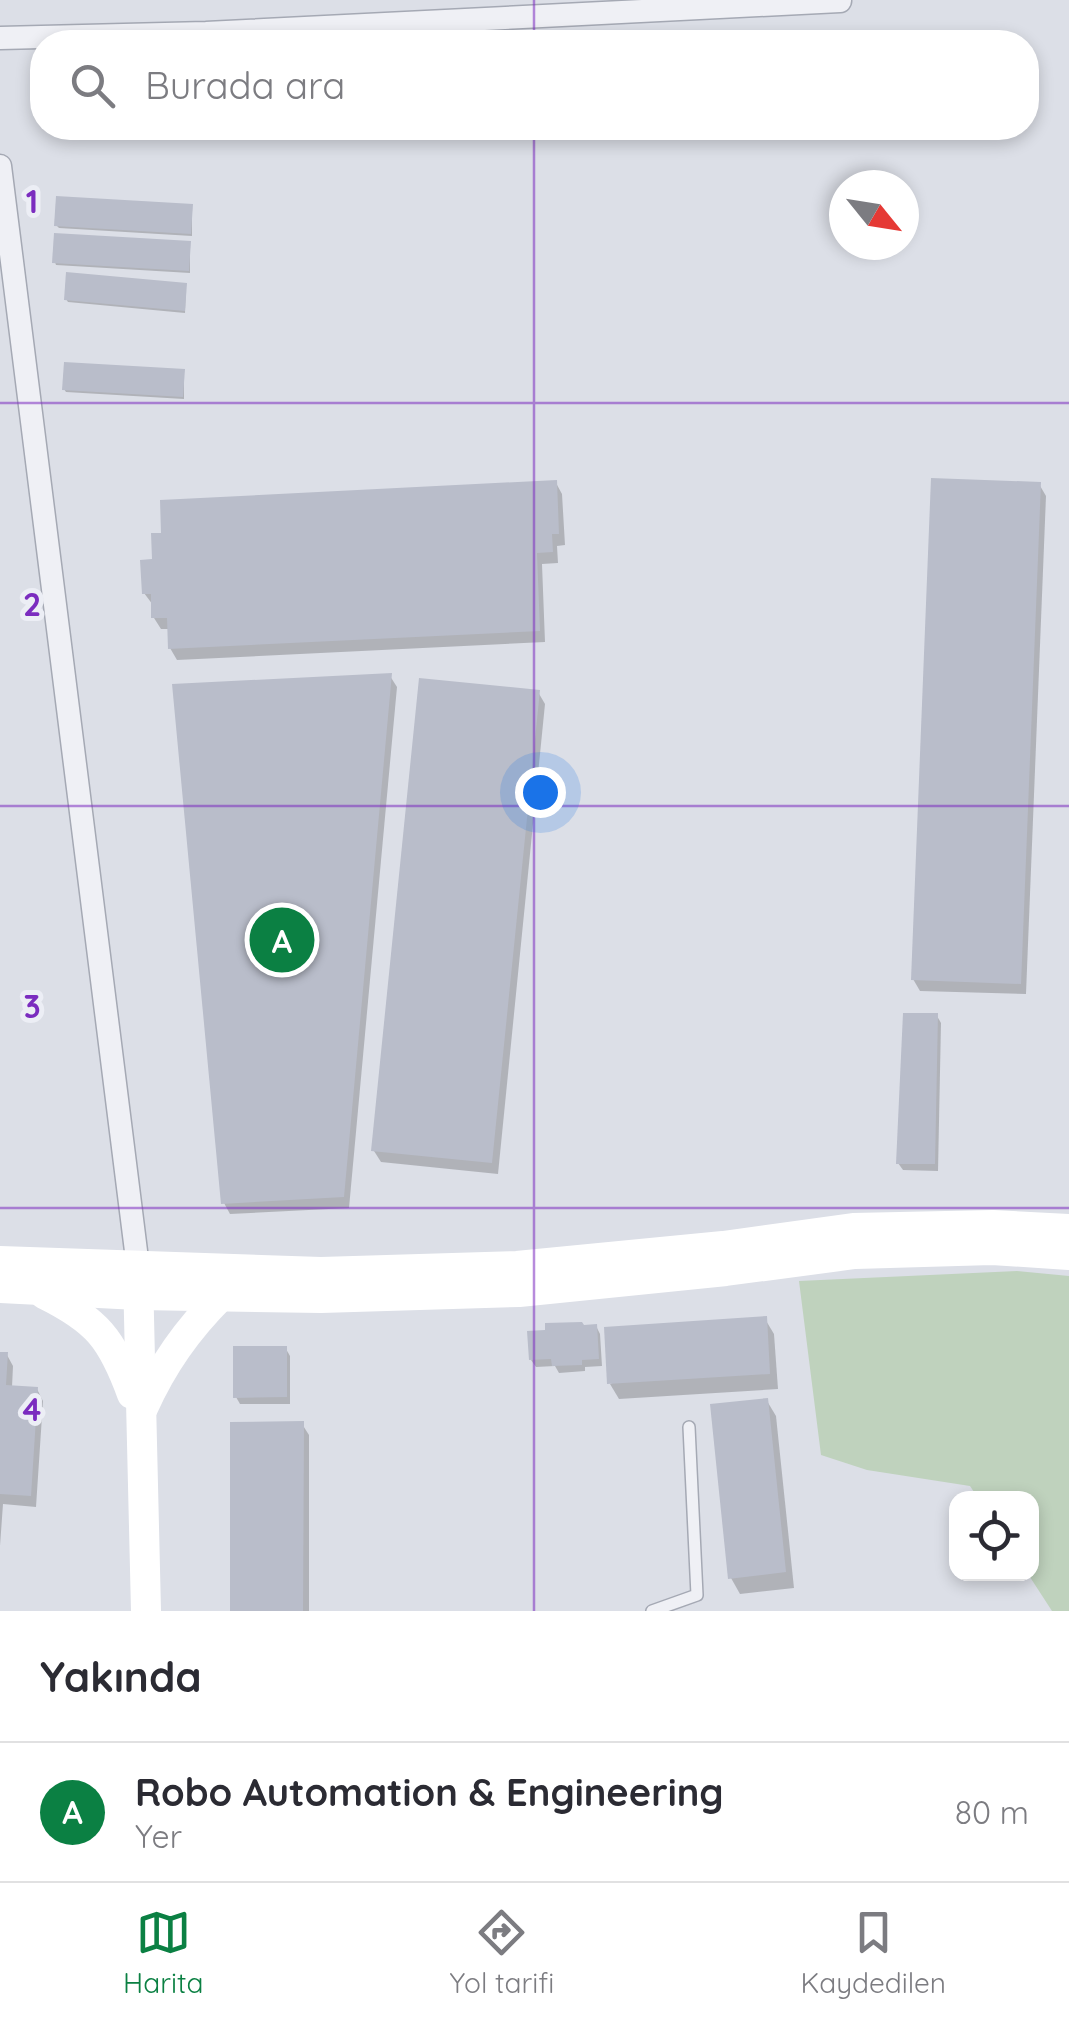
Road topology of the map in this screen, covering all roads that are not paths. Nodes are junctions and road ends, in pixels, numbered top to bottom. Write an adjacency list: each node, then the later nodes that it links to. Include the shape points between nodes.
1 (840, 2): 2 (street)
2 (267, 30)
3 (30, 37): 4 (street)
4 (0, 38)
5 (0, 166): 9 (street)
6 (1069, 1229): 9 (main road, via 853,1228 517,1266)
7 (1069, 1255): 12 (main road, via 855,1254 519,1292)
8 (0, 1261): 9 (main road)
9 (138, 1281): 11 (main road); 12 (main road); 13 (main road)
10 (0, 1288): 11 (main road)
11 (38, 1290): 13 (main road, via 106,1335)
12 (220, 1296): 13 (main road, via 168,1358)
13 (140, 1415): 15 (main road)
14 (688, 1427): 16 (lane, via 697,1594)
15 (146, 1611)
16 (652, 1611)

